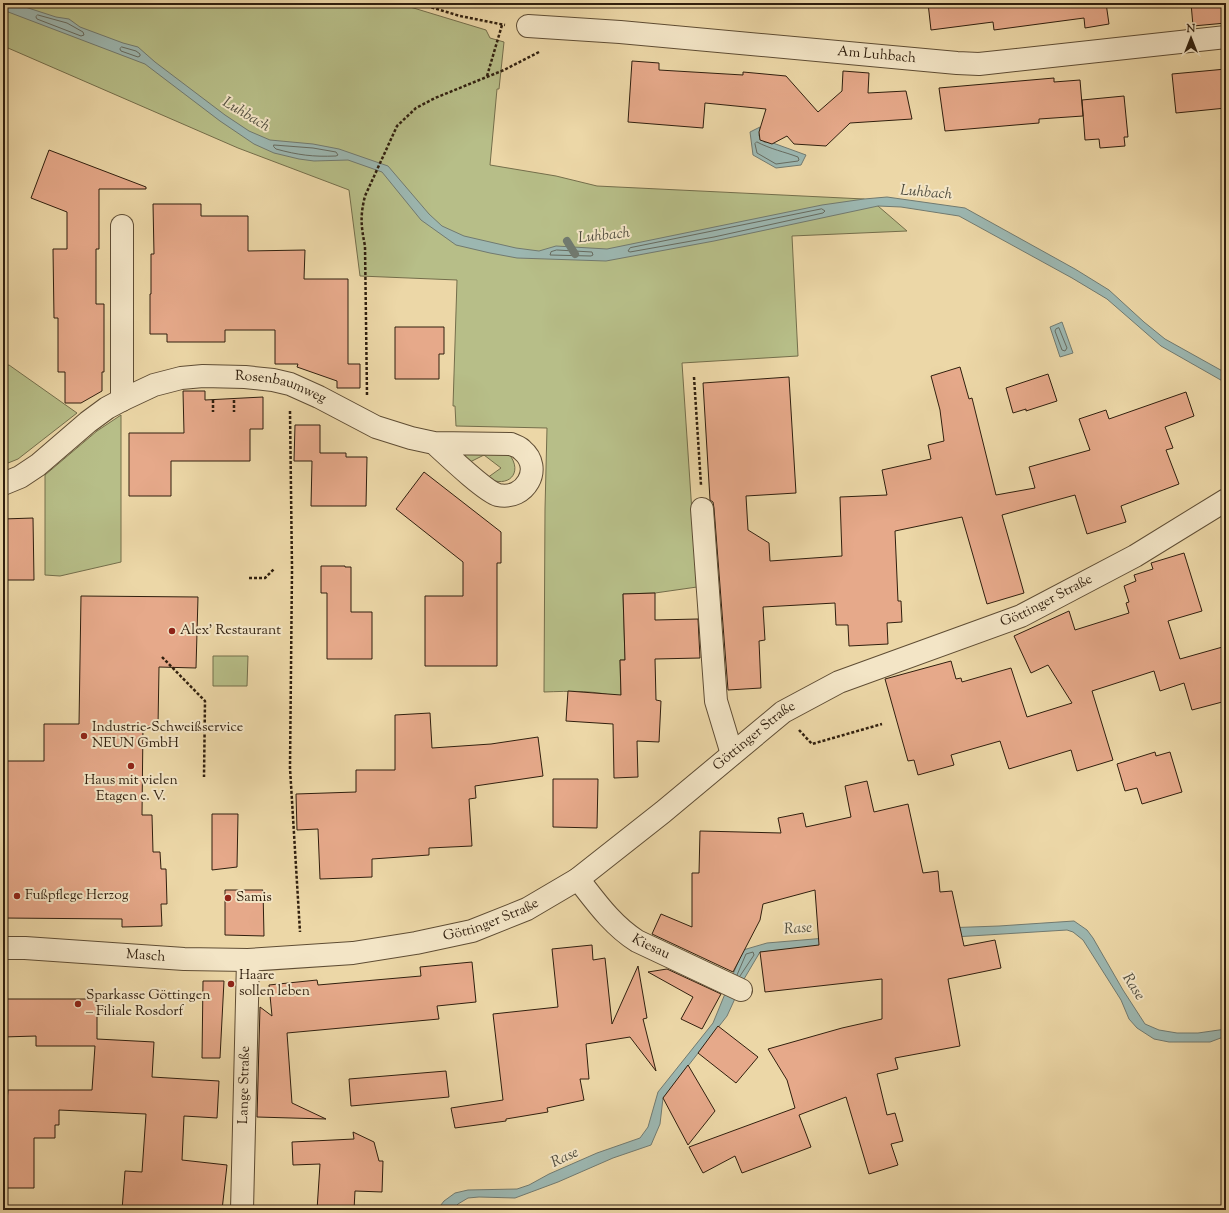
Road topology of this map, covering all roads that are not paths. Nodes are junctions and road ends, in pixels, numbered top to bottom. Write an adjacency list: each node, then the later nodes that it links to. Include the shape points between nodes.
1 (528, 26): 2 (street, Am Luhbach, via 620,32 964,64)
2 (1226, 37)
3 (122, 226): 4 (street)
4 (122, 400): 5 (street, Rosenbaumweg, via 154,385 181,378 203,376 273,380 290,384 393,433); 6 (street, Rosenbaumweg, via 88,422 38,465)
5 (434, 444)
6 (3, 484)
7 (1226, 500): 9 (street, Göttinger Straße, via 1135,556 1021,616 839,682 783,712)
8 (702, 509): 9 (street, via 716,701)
9 (732, 754): 10 (street, Göttinger Straße)
10 (578, 879): 12 (street, Göttinger Straße, via 527,909 472,931 353,954); 14 (street, Kiesau, via 602,911 625,933)
11 (3, 948): 13 (street, Masch, via 184,959)
12 (295, 957): 13 (street, Masch)
13 (248, 960): 15 (street, Lange Straße)
14 (734, 986)
15 (242, 1210)

